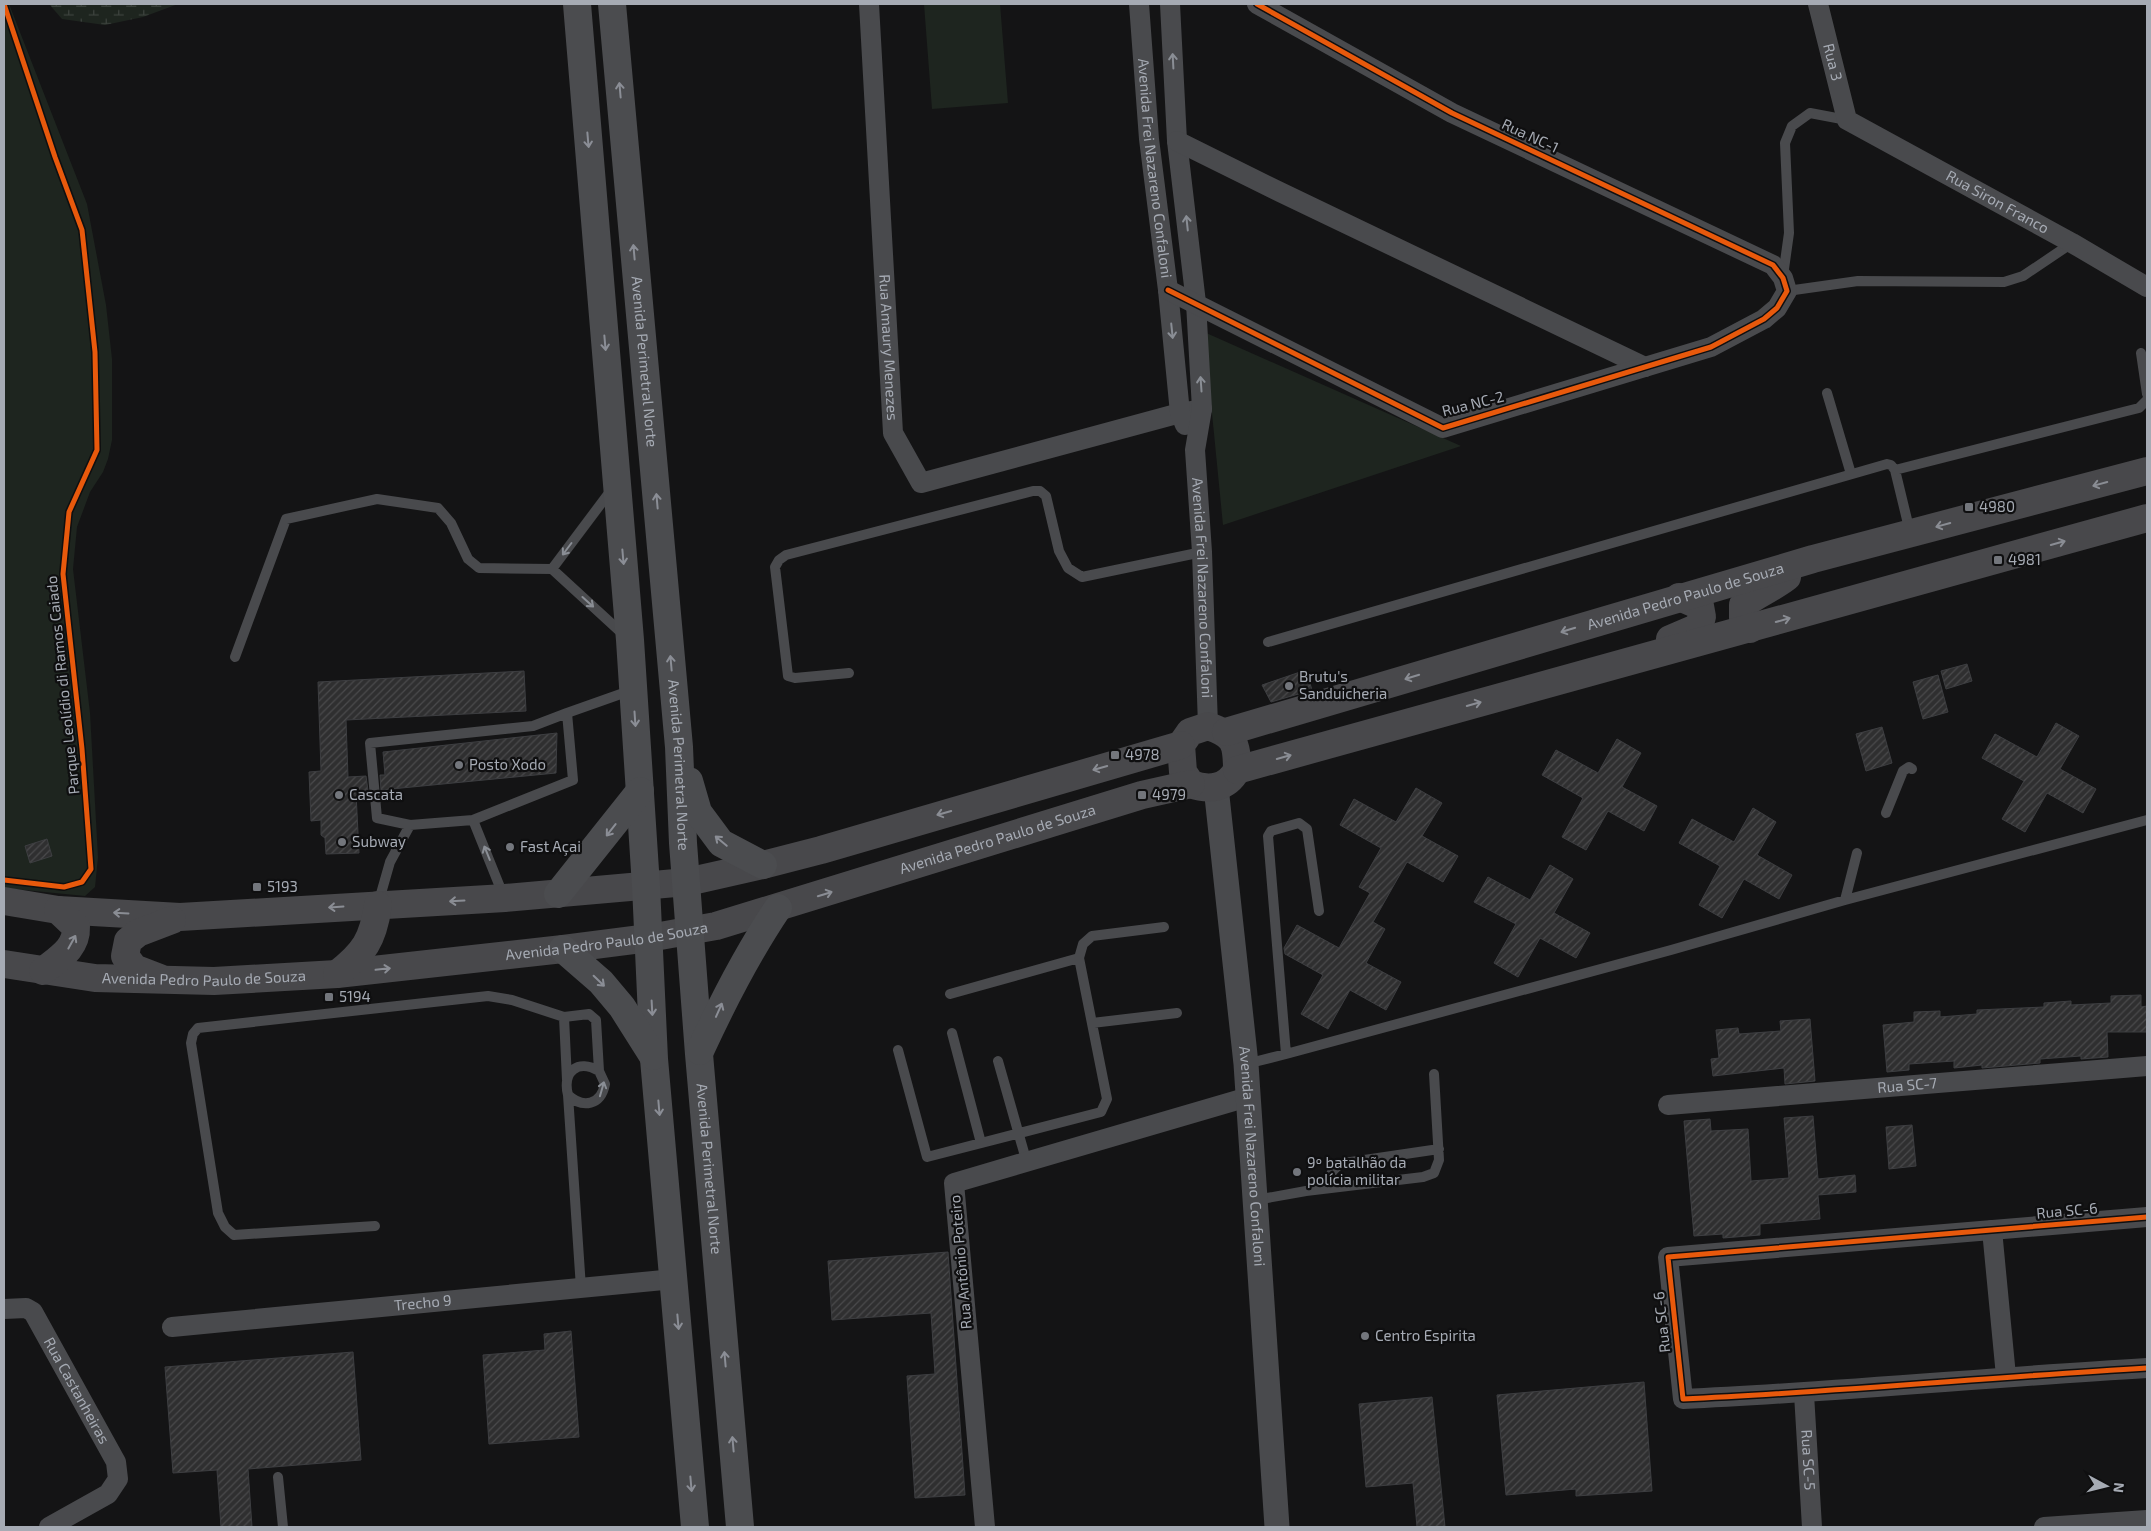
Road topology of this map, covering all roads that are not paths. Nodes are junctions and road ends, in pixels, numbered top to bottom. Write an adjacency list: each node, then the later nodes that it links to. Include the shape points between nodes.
1 (577, 4): 26 (highway, one-way to 26)
2 (612, 4): 43 (highway, Avenida Perimetral Norte, one-way to 2)
3 (869, 4): 21 (street, Rua Amaury Menezes, via 893,433 921,483)
4 (1139, 4): 13 (street, Avenida Frei Nazareno Confaloni, via 1150,139)
5 (1170, 4): 9 (street, Avenida Frei Nazareno Confaloni, one-way to 5)
6 (1257, 4): 11 (street, Rua NC-1, via 1452,113 1774,265)
7 (1818, 4): 8 (street, Rua 3)
8 (1847, 120): 10 (street, Rua Siron Franco); 11 (lane, via 1810,113 1792,126 1785,143 1789,232)
9 (1178, 141): 14 (street, Avenida Frei Nazareno Confaloni, one-way to 9); 16 (street)
10 (2072, 243): 11 (lane, via 2023,276 2004,282); 12 (street, Rua Siron Franco)
11 (1785, 284): 16 (street, Rua NC-2, via 1777,308 1764,319 1712,347)
12 (2147, 287)
13 (1168, 290): 14 (street, Rua NC-2); 21 (street, Avenida Frei Nazareno Confaloni, one-way to 21)
14 (1196, 303): 16 (street, Rua NC-2, via 1444,428); 20 (street, Avenida Frei Nazareno Confaloni, one-way to 14)
15 (2141, 353): 18 (lane)
16 (1645, 367)
17 (1827, 393): 25 (lane)
18 (2147, 394)
19 (2147, 400): 23 (lane, via 2133,410)
20 (1202, 409): 21 (street, Rua Amaury Menezes); 22 (street, Avenida Frei Nazareno Confaloni)
21 (1180, 413): 22 (street, Avenida Frei Nazareno Confaloni)
22 (1195, 450): 29 (street, Avenida Frei Nazareno Confaloni)
23 (1895, 470): 25 (lane, via 1887,464); 28 (lane)
24 (2147, 471): 28 (main road, Avenida Pedro Paulo de Souza, one-way to 28)
25 (1851, 474): 35 (lane)
26 (617, 482): 31 (lane, one-way to 31); 34 (highway, one-way to 34)
27 (2147, 518): 33 (main road, one-way to 27)
28 (1911, 533): 30 (main road, Avenida Pedro Paulo de Souza)
29 (1202, 552): 38 (lane, via 1082,577 1068,568 1059,551 1046,496 1040,491 1032,491 786,555 775,567 788,676); 41 (street, Avenida Frei Nazareno Confaloni)
30 (1813, 559): 32 (main road, Avenida Pedro Paulo de Souza); 33 (main road, via 1743,605 1743,618)
31 (552, 569): 34 (lane, one-way to 34); 37 (lane, via 480,568 468,559 451,522 438,508 377,499 286,518)
32 (1679, 597): 36 (main road, via 1700,606 1702,617 1698,627 1663,642); 41 (main road, Avenida Pedro Paulo de Souza, one-way to 41)
33 (1750, 629): 36 (main road)
34 (630, 640): 39 (highway)
35 (1268, 642)
36 (1654, 653): 44 (main road, one-way to 36)
37 (235, 657)
38 (849, 673)
39 (633, 690): 40 (lane); 47 (highway, one-way to 47)
40 (567, 713): 49 (lane, via 573,780); 51 (lane, via 533,726 370,743 377,818)
41 (1217, 729): 42 (main road, via 1190,732); 44 (main road, via 1235,744)
42 (1181, 744): 46 (main road, via 1184,772); 53 (main road, one-way to 53)
43 (679, 746): 53 (highway, one-way to 43, via 721,843 709,829 698,812); 54 (highway, Avenida Perimetral Norte)
44 (1237, 770): 46 (main road, via 1226,784)
45 (1912, 770): 48 (lane, via 1909,767 1903,771)
46 (1203, 786): 61 (main road, Avenida Pedro Paulo de Souza, one-way to 46, via 1142,795); 84 (street, Avenida Frei Nazareno Confaloni)
47 (640, 791): 55 (highway); 56 (highway, one-way to 56)
48 (1886, 813)
49 (473, 820): 51 (lane); 57 (lane, one-way to 49)
50 (2147, 820): 58 (lane)
51 (410, 824): 60 (lane, via 390,862)
52 (1857, 853): 58 (lane)
53 (763, 865): 54 (main road)
54 (687, 882): 55 (main road); 66 (highway, Avenida Perimetral Norte)
55 (646, 886): 56 (main road); 67 (highway)
56 (558, 894): 57 (main road)
57 (505, 898): 60 (main road, one-way to 60)
58 (1844, 900): 81 (lane)
59 (4, 901): 62 (main road)
60 (378, 905): 64 (main road, one-way to 64); 72 (main road, via 375,926 367,945)
61 (778, 908): 66 (main road, Avenida Pedro Paulo de Souza); 80 (highway, one-way to 61, via 726,992)
62 (58, 910): 64 (main road, one-way to 62); 71 (main road, one-way to 62, via 64,954 76,937 76,927)
63 (1318, 911): 81 (lane, via 1307,829 1299,823 1272,831 1268,836)
64 (180, 917): 73 (main road, via 138,933 128,941 125,956 134,968)
65 (1164, 928): 69 (lane, via 1092,936 1084,944)
66 (690, 931): 67 (main road, Avenida Pedro Paulo de Souza); 80 (highway, Avenida Perimetral Norte)
67 (649, 938): 68 (main road, Avenida Pedro Paulo de Souza); 82 (highway, one-way to 82)
68 (563, 949): 72 (main road, Avenida Pedro Paulo de Souza, one-way to 68); 82 (highway, one-way to 82, via 601,982 622,1007)
69 (1080, 958): 74 (lane); 77 (lane)
70 (4, 964): 71 (main road, Avenida Pedro Paulo de Souza)
71 (43, 971): 73 (main road, Avenida Pedro Paulo de Souza, via 95,978)
72 (337, 974): 73 (main road, Avenida Pedro Paulo de Souza)
73 (168, 981)
74 (950, 994)
75 (1177, 1014): 77 (lane)
76 (564, 1017): 86 (lane, via 589,1014 596,1020); 88 (lane); 99 (lane, via 512,1000 488,996 198,1028 191,1043 218,1213 225,1227 234,1235)
77 (1092, 1024): 92 (lane, via 1107,1099 1101,1112)
78 (952, 1033): 93 (lane)
79 (898, 1050): 93 (lane, via 926,1157)
80 (699, 1054): 113 (highway, Avenida Perimetral Norte, one-way to 80)
81 (1286, 1054): 84 (lane)
82 (654, 1059): 101 (highway, one-way to 101)
83 (998, 1061): 92 (lane)
84 (1246, 1064): 90 (street, Avenida Frei Nazareno Confaloni)
85 (2147, 1066): 91 (street, Rua SC-7)
86 (600, 1071): 88 (lane, via 591,1066 581,1066 572,1071); 89 (lane, one-way to 86, via 581,1104 591,1104 600,1099 605,1084)
87 (1434, 1074): 94 (lane)
88 (567, 1080): 89 (lane)
89 (568, 1095): 102 (lane)
90 (1248, 1097): 95 (street, Rua Antônio Poteiro); 97 (street, Avenida Frei Nazareno Confaloni)
91 (1668, 1105)
92 (1018, 1133): 93 (lane); 95 (lane)
93 (981, 1143)
94 (1439, 1149): 96 (lane, via 1337,1165 1331,1172); 96 (lane, via 1434,1174)
95 (1027, 1163): 114 (street, Rua Antônio Poteiro, via 954,1183)
96 (1329, 1188): 97 (lane)
97 (1256, 1200): 115 (street, Avenida Frei Nazareno Confaloni)
98 (2147, 1216): 100 (street, Rua SC-6)
99 (375, 1226)
100 (1992, 1230): 106 (street); 107 (street, Rua SC-6, via 1668,1257 1683,1399)
101 (674, 1279): 102 (street, Trecho 9); 112 (highway, one-way to 112)
102 (581, 1288): 104 (street, Trecho 9)
103 (4, 1309): 110 (street, Rua Castanheiras, via 26,1308 33,1312 116,1462 118,1479 108,1494)
104 (172, 1327)
105 (2147, 1368): 106 (street, Rua SC-6)
106 (2006, 1376): 107 (street, Rua SC-6)
107 (1804, 1394): 116 (street, Rua SC-5)
108 (278, 1477): 111 (lane)
109 (2147, 1520): 117 (street)
110 (49, 1527)
111 (283, 1527)
112 (695, 1527)
113 (740, 1527)
114 (985, 1527)
115 (1277, 1527)
116 (1812, 1527)
117 (2044, 1527)

